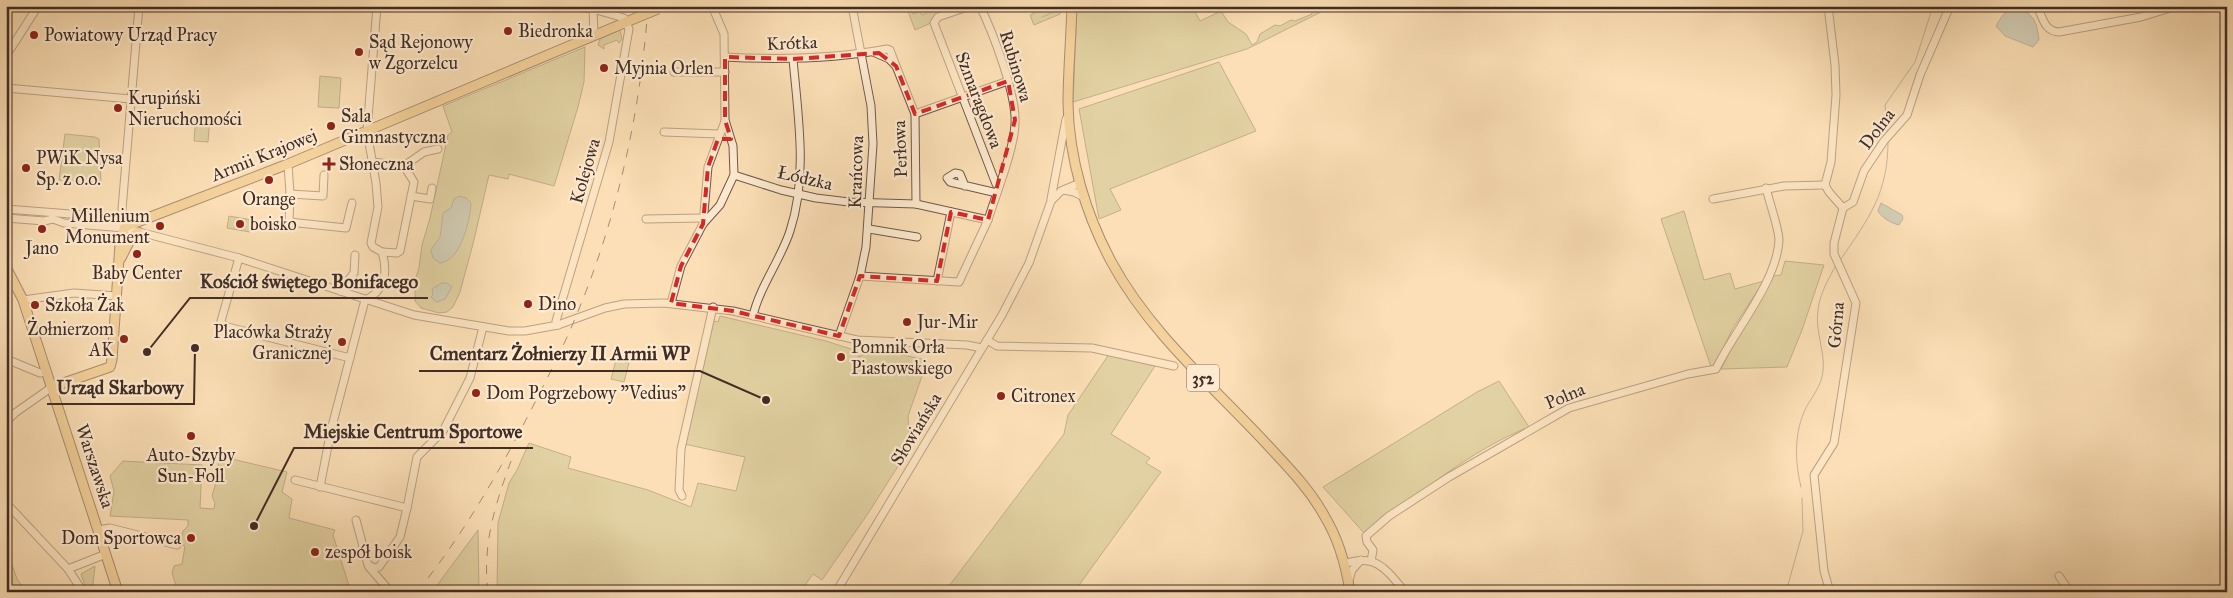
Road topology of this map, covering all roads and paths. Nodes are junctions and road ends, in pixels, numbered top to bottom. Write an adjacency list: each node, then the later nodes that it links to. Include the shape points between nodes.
1 (38, 6): 19 (street)
2 (139, 6): 27 (street)
3 (377, 6): 31 (street)
4 (566, 6): 14 (street)
5 (712, 6): 20 (street, via 724,34)
6 (852, 6): 18 (street, Krańcowa)
7 (970, 6): 26 (street, Szmaragdowa, via 938,17 934,23)
8 (980, 6): 24 (street, Rubinowa)
9 (1072, 6): 28 (main road, 352)
10 (1828, 6): 42 (street, via 1836,95 1831,162)
11 (1950, 6): 57 (street, Dolna, via 1920,75 1907,115 1864,171 1853,202)
12 (2037, 6): 13 (street, via 2047,28 2059,32 2141,17)
13 (2177, 6)
14 (593, 8): 16 (street); 17 (street)
15 (662, 8): 16 (main road, Armii Krajowej, bridge)
16 (631, 20): 17 (main road, Armii Krajowej); 83 (street, Kolejowa, via 609,142 556,321)
17 (594, 36): 31 (main road, Armii Krajowej)
18 (860, 52): 21 (street, Krótka); 29 (street, Perłowa, via 890,50); 54 (street, Krańcowa, via 872,124)
19 (6, 56)
20 (725, 57): 21 (street, Krótka); 23 (street)
21 (793, 59): 49 (street, via 800,142)
22 (674, 72): 23 (street)
23 (725, 72): 30 (street)
24 (1008, 81): 26 (street); 46 (street, Rubinowa, via 1015,125)
25 (6, 88): 27 (street)
26 (961, 96): 29 (street); 46 (street, Szmaragdowa)
27 (131, 99): 61 (street)
28 (1068, 106): 41 (main road, 352); 53 (street)
29 (915, 114): 56 (street, Perłowa)
30 (725, 120): 33 (street); 34 (street)
31 (367, 131): 36 (street); 37 (main road, Armii Krajowej)
32 (664, 132): 33 (street)
33 (718, 136): 34 (street); 64 (street, via 708,167)
34 (730, 139): 39 (street, via 735,161)
35 (438, 149): 38 (street, via 424,152)
36 (372, 162): 38 (street); 69 (street, via 378,207 371,243)
37 (288, 164): 48 (street); 65 (main road, Armii Krajowej)
38 (404, 166): 50 (street, via 414,182)
39 (734, 175): 49 (street, Łódzka); 64 (street, via 720,205)
40 (324, 176): 48 (street, via 322,196)
41 (1080, 183): 47 (street, Słowiańska); 51 (main road, 352)
42 (1825, 185): 45 (street); 57 (street)
43 (965, 186): 46 (street)
44 (432, 188): 50 (street, via 430,199)
45 (1766, 188): 52 (street); 104 (street, Polna, via 1779,239 1774,268 1716,370 1688,374 1603,397 1569,408 1536,426 1389,516 1366,536 1366,542 1373,550)
46 (998, 190): 63 (street, Rubinowa)
47 (1063, 190): 51 (street); 53 (street, Słowiańska)
48 (290, 194): 55 (street, via 289,222 346,228)
49 (798, 194): 54 (street, Łódzka); 82 (street, via 785,244)
50 (411, 196): 69 (street, via 400,251)
51 (1084, 197): 105 (main road, 352, via 1107,253 1132,296 1162,334 1311,494 1330,526)
52 (1713, 198)
53 (1051, 201): 86 (street, Słowiańska, via 1026,270)
54 (870, 202): 56 (street, Łódzka); 66 (street, Krańcowa)
55 (352, 203)
56 (916, 204): 59 (street, Łódzka)
57 (1843, 208): 116 (street, Górna, via 1834,254 1856,303 1834,443 1814,475 1824,571)
58 (6, 210): 61 (street)
59 (951, 212): 63 (street, Łódzka); 75 (street)
60 (6, 218): 65 (street, via 53,219 64,223)
61 (122, 218): 65 (street)
62 (646, 219): 64 (street)
63 (988, 220): 75 (street, Rubinowa, via 961,280)
64 (703, 221): 80 (street, via 682,266)
65 (124, 228): 67 (street); 72 (main road)
66 (869, 229): 68 (street); 74 (street, Krańcowa)
67 (138, 232): 71 (street); 72 (main road, via 131,238)
68 (917, 237)
69 (382, 252): 79 (street, via 383,284)
70 (355, 255): 76 (street, via 354,274)
71 (239, 258): 76 (street); 88 (street, via 222,318 224,326)
72 (119, 263): 77 (main road)
73 (6, 267): 78 (main road, Warszawska)
74 (860, 276): 75 (street); 85 (street, Krańcowa)
75 (937, 281)
76 (340, 291): 79 (street)
77 (117, 296): 78 (street, via 74,293); 92 (main road, via 110,366)
78 (23, 300): 91 (main road, Warszawska)
79 (365, 300): 84 (street, via 414,315); 88 (street)
80 (671, 303): 81 (street); 83 (street, via 624,304)
81 (713, 308): 82 (street); 96 (street, via 681,449 679,490)
82 (752, 316): 85 (street)
83 (558, 325): 84 (street, via 525,331)
84 (483, 327): 98 (street, via 470,378 443,431 418,457)
85 (839, 336): 87 (street, via 871,342)
86 (987, 340): 87 (street, Słowiańska); 90 (street, via 997,346 1092,348)
87 (982, 348): 113 (street, Słowiańska)
88 (350, 358): 95 (street)
89 (6, 359): 91 (street, via 40,373)
90 (1174, 366)
91 (47, 372): 92 (main road, Warszawska)
92 (52, 387): 93 (street); 100 (main road, Warszawska)
93 (7, 421)
94 (296, 480): 95 (street)
95 (320, 487): 98 (street)
96 (682, 496)
97 (6, 504): 107 (street)
98 (406, 508): 106 (street, via 395,546 379,567)
99 (356, 520): 106 (street)
100 (98, 530): 101 (street, via 110,528); 102 (main road, Warszawska)
101 (177, 545)
102 (106, 554): 107 (street); 112 (main road, Warszawska)
103 (1361, 560): 104 (street); 105 (street); 109 (street, via 1352,570)
104 (1371, 561): 115 (street, via 1384,568)
105 (1344, 564): 109 (main road, 352)
106 (369, 567): 110 (street)
107 (68, 569): 111 (street)
108 (2059, 576): 117 (street)
109 (1348, 582): 114 (main road, 352)
110 (388, 589)
111 (83, 592)
112 (118, 592)
113 (836, 592)
114 (1350, 592)
115 (1405, 592)
116 (1830, 592)
117 (2070, 592)

